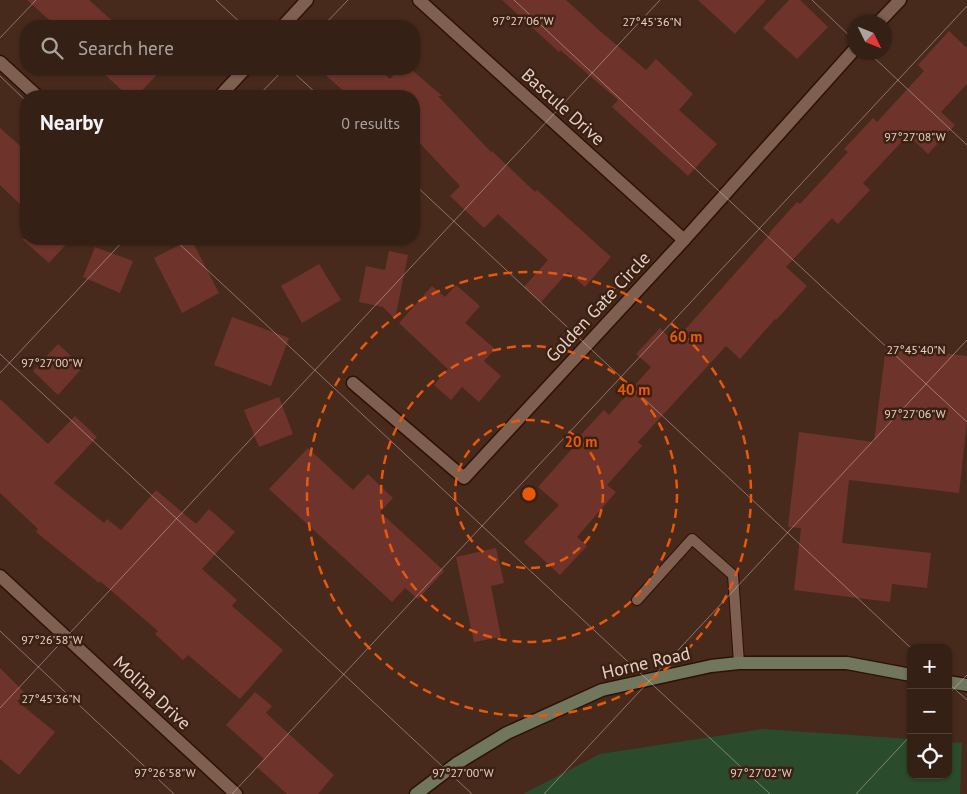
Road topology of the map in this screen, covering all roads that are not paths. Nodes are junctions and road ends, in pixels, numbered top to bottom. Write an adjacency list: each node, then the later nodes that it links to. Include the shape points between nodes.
1 (307, 0): 5 (street)
2 (419, 0): 11 (street, Bascule Drive)
3 (894, 2): 4 (street)
4 (884, 15)
5 (289, 20)
6 (847, 58): 11 (street, Golden Gate Circle)
7 (0, 62): 9 (street)
8 (239, 75): 10 (street)
9 (30, 90)
10 (226, 90)
11 (684, 240): 12 (street, Golden Gate Circle, via 464,478)
12 (353, 383)
13 (0, 576): 19 (street, Molina Drive)
14 (638, 600): 15 (lane, via 692,539 732,576)
15 (739, 663): 16 (main road, Horne Road, via 847,663); 20 (main road, Horne Road, via 602,690 507,733 456,764)
16 (907, 674)
17 (952, 683): 18 (main road)
18 (967, 685)
19 (236, 794)
20 (416, 794)

